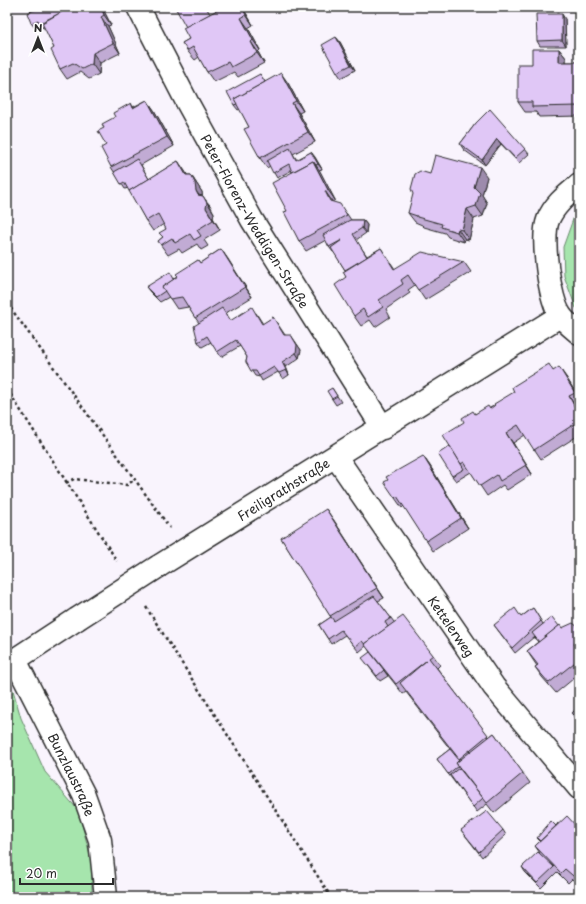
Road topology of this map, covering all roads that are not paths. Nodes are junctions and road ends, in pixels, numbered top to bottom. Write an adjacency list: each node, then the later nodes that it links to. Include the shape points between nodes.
1 (138, 7): 5 (street, Peter-Florenz-Weddigen-Straße, via 252,220)
2 (579, 185): 3 (street, via 560,201 548,220 547,277)
3 (560, 316): 4 (street); 5 (street, Freiligrathstraße)
4 (579, 333)
5 (383, 428): 6 (street, Freiligrathstraße)
6 (336, 457): 7 (street, Freiligrathstraße, bridge, via 159,566); 8 (street, Kettelerweg, via 494,687)
7 (11, 662): 9 (street, Bunzlaustraße, via 84,795 100,840)
8 (579, 788)
9 (106, 897)

